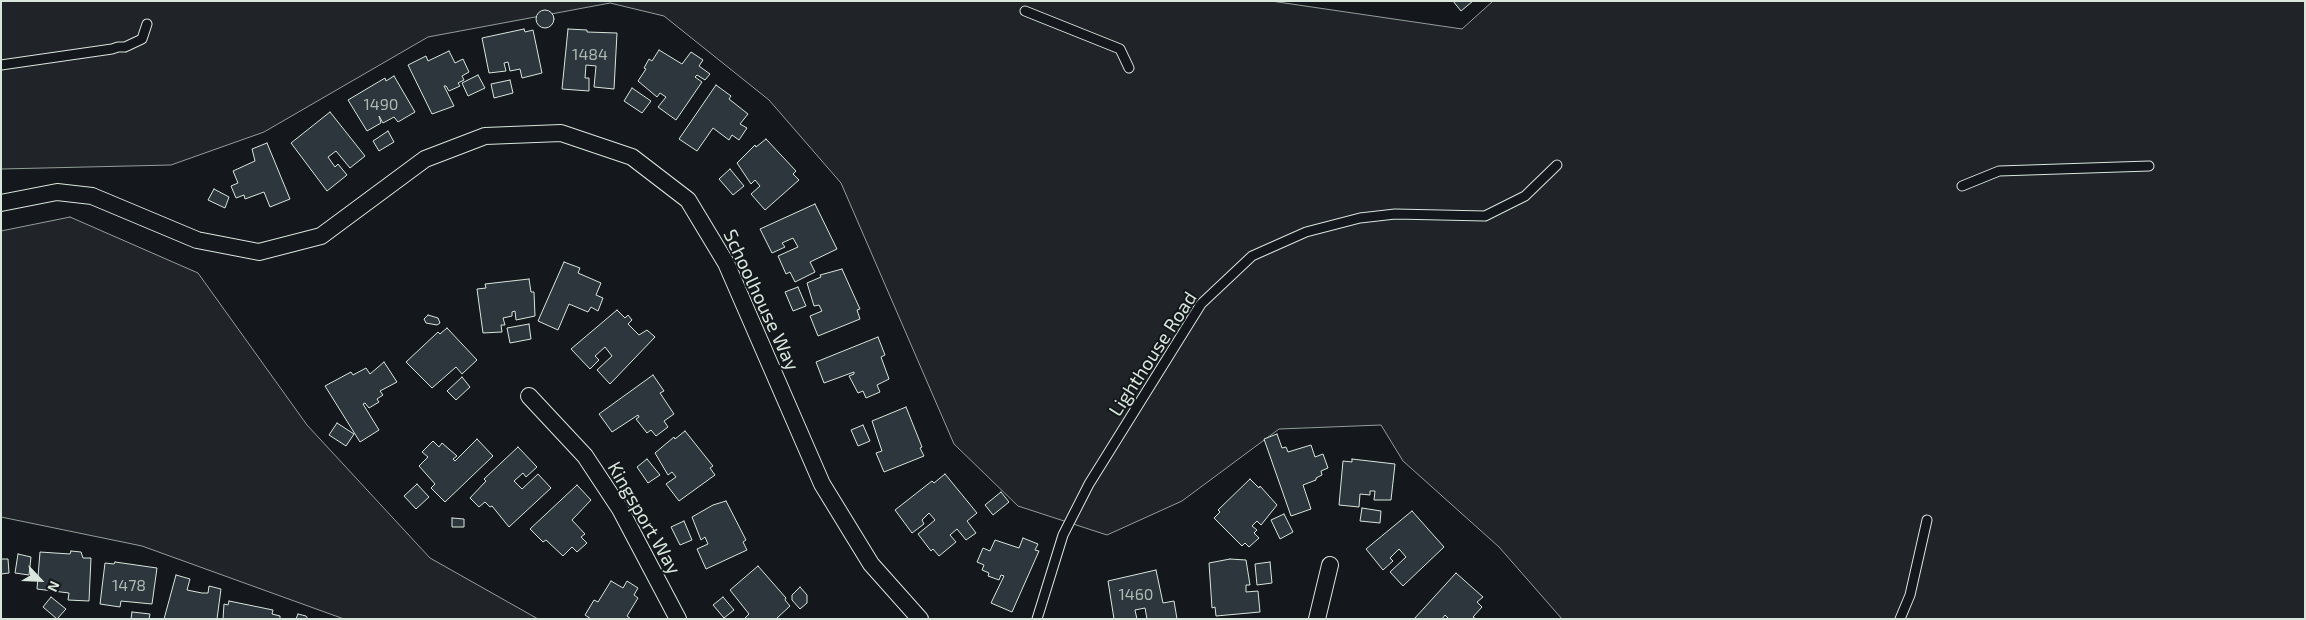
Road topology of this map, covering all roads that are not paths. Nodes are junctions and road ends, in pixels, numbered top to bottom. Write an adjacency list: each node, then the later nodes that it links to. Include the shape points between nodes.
1 (1025, 11): 4 (lane, via 1120,50)
2 (147, 24): 3 (lane, via 142,39 126,47)
3 (1, 66)
4 (1129, 68)
5 (1557, 165): 14 (lane, Lighthouse Road, via 1525,196 1485,216 1395,214 1360,218 1306,232 1252,256 1201,304 1089,484 1063,534)
6 (2149, 166): 7 (lane, via 1999,171)
7 (1962, 186)
8 (1, 203): 13 (street, Schoolhouse Way, via 57,192 92,196 197,240 259,252 321,236 424,159 485,136 561,133 632,157 688,200 726,263 822,484 871,564)
9 (529, 396): 12 (street, Kingsport Way, via 584,456 620,509)
10 (1927, 520): 16 (lane, via 1910,595)
11 (1330, 566): 15 (street)
12 (678, 619)
13 (920, 619)
14 (1037, 619)
15 (1317, 619)
16 (1900, 619)

